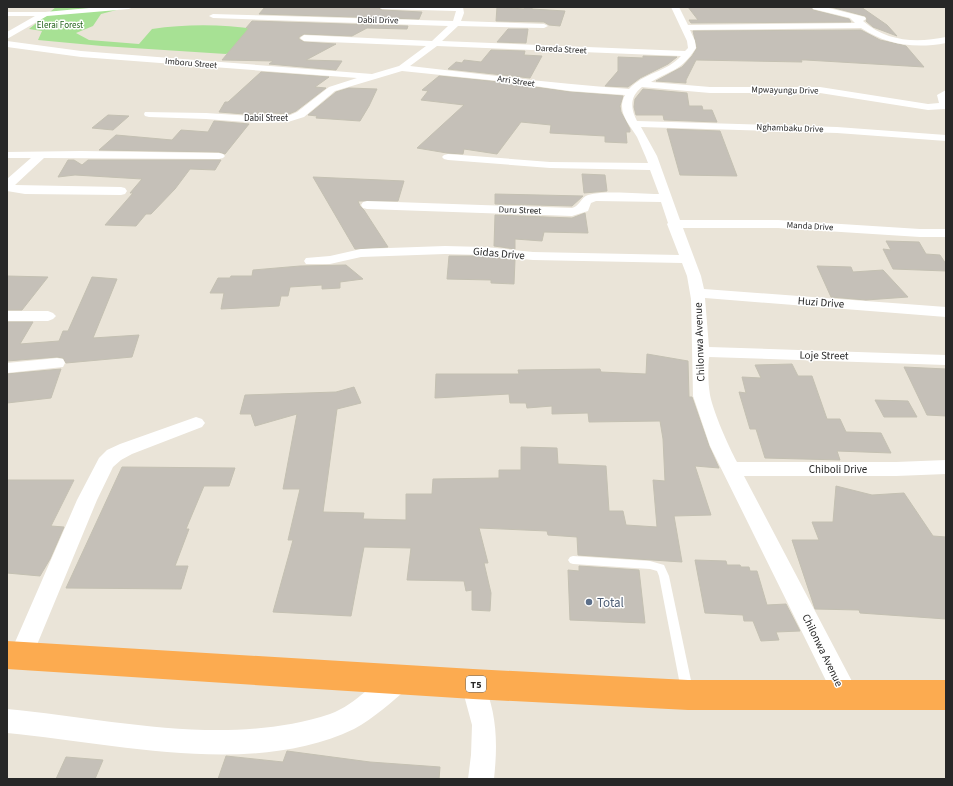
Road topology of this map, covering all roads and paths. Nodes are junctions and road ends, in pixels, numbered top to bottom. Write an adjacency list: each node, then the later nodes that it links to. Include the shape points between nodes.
1 (128, 7): 7 (street)
2 (382, 7): 5 (street)
3 (676, 7): 14 (street)
4 (816, 7): 9 (street)
5 (459, 8): 10 (street)
6 (7, 14): 7 (street)
7 (45, 14): 15 (street)
8 (213, 16): 10 (street, Dabil Drive)
9 (852, 16): 11 (street); 12 (street)
10 (456, 23): 13 (street, Dabil Drive); 19 (street, Dabil Street)
11 (875, 23)
12 (862, 24): 14 (street); 17 (street, via 896,42 924,44)
13 (544, 26)
14 (686, 28): 20 (street, via 692,45)
15 (7, 36)
16 (304, 38): 19 (street, Dareda Street)
17 (946, 40)
18 (7, 44): 22 (street, Imboru Street, via 81,54)
19 (434, 44): 20 (street, Dareda Street); 21 (street, Dabil Street)
20 (688, 54): 23 (street, via 678,64)
21 (402, 68): 22 (street, Dabil Street); 23 (street, Arri Street, via 570,88)
22 (375, 78): 25 (street, Dabil Street, via 332,89 322,94 300,115 285,119)
23 (636, 88): 24 (street, Mpwayungu Drive, via 820,90 928,108 944,106 942,95); 26 (street, Chilonwa Avenue, via 627,99 629,116)
24 (946, 93)
25 (149, 114)
26 (634, 124): 27 (street, Nghambaku Drive, via 837,130); 32 (street, Chilonwa Avenue, via 644,140)
27 (946, 138)
28 (7, 155): 29 (street)
29 (41, 155): 30 (street); 33 (street, via 9,184 9,187 25,190)
30 (219, 156)
31 (448, 157): 32 (street, via 550,165)
32 (654, 167): 34 (street, Chilonwa Avenue)
33 (121, 191)
34 (665, 198): 35 (street, Duru Street, via 596,197 588,199 584,208 572,212); 36 (street, Chilonwa Avenue)
35 (367, 205)
36 (674, 224): 37 (street, Manda Drive, via 778,224); 38 (street, Chilonwa Avenue)
37 (946, 233)
38 (688, 259): 39 (street, Gidas Drive, via 533,256 445,250 361,253 330,260); 40 (street, Chilonwa Avenue)
39 (311, 261)
40 (697, 293): 41 (street, Huzi Drive); 44 (street, Chilonwa Avenue)
41 (946, 312)
42 (7, 316): 43 (street)
43 (48, 316)
44 (701, 352): 45 (street, Loje Street); 50 (street, Chilonwa Avenue, via 702,396 719,446)
45 (946, 360)
46 (57, 363): 47 (street)
47 (7, 368)
48 (196, 424): 52 (street, via 126,449 106,463)
49 (946, 467): 50 (street, Chiboli Drive)
50 (731, 469): 56 (street, Chilonwa Avenue)
51 (573, 560): 55 (lane, via 650,565 660,568 664,576)
52 (14, 656): 53 (highway, T5)
53 (402, 679): 54 (highway, T5); 58 (street, via 346,720 313,732 250,742 141,738)
54 (473, 684): 55 (highway, T5); 59 (street, via 484,725)
55 (688, 695): 56 (highway, T5)
56 (846, 695): 57 (highway, T5)
57 (946, 695)
58 (7, 721)
59 (481, 779)

